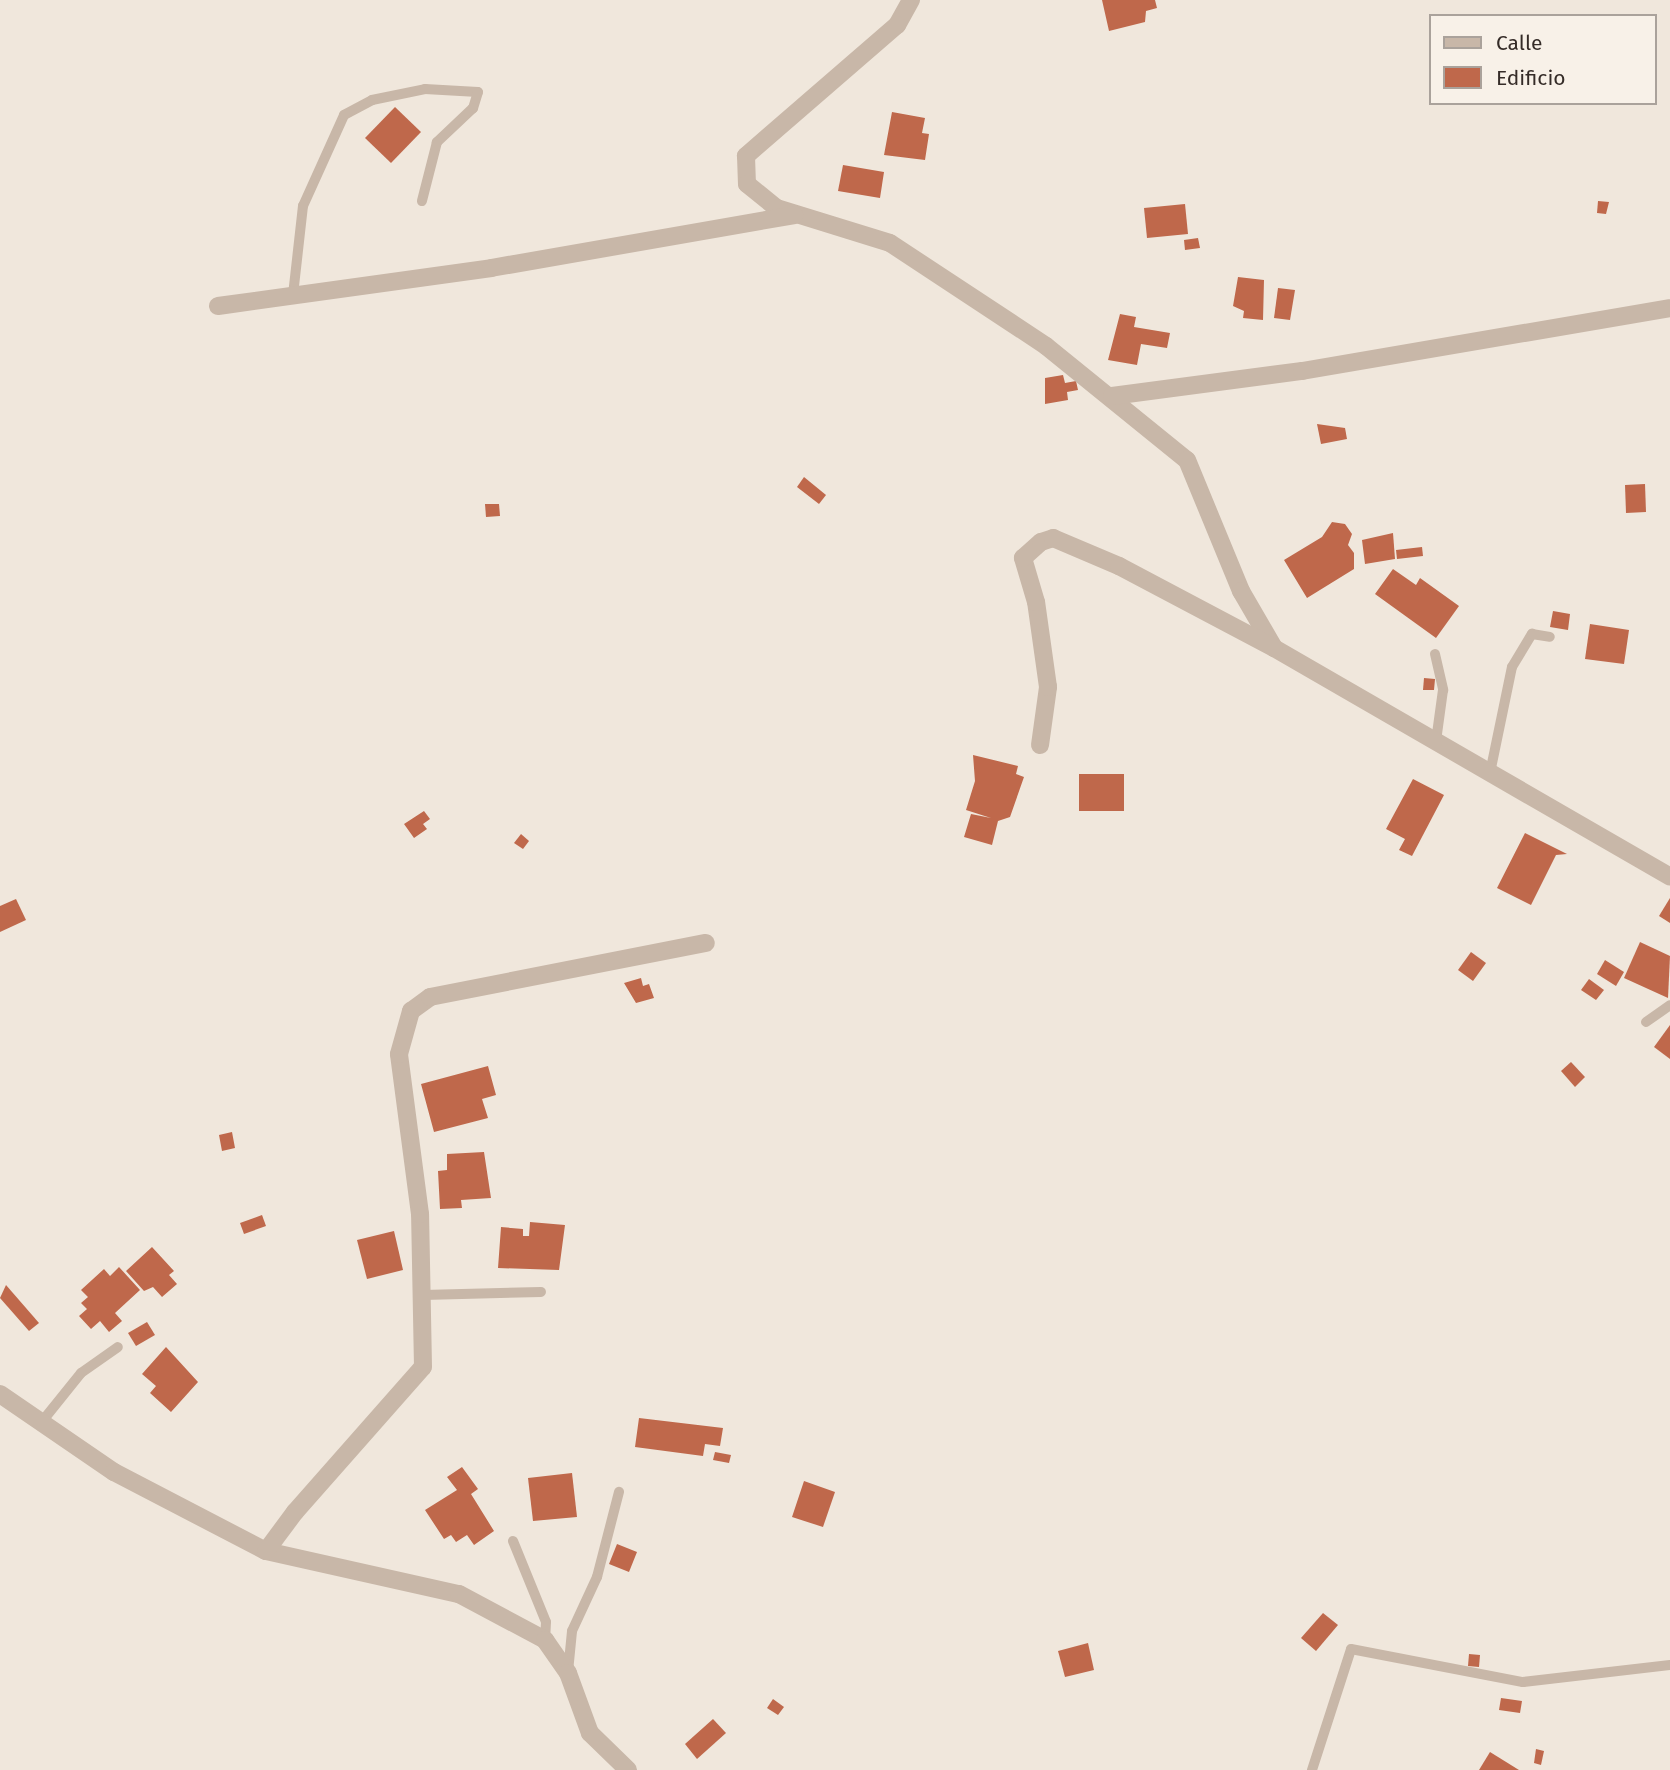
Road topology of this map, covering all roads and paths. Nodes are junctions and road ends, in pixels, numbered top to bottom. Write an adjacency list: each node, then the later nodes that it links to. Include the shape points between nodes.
1 (911, 0): 3 (street, via 897,24 746,156 747,184 778,208)
2 (422, 201): 4 (lane, via 437,142 472,108 478,92 425,89 372,100 344,115 303,206)
3 (801, 214): 4 (street, via 491,268); 7 (street, via 890,243 968,292)
4 (293, 295): 5 (street)
5 (218, 306)
6 (1670, 308): 7 (street, via 1302,371)
7 (1112, 396): 9 (street, via 1187,460 1241,592)
8 (1550, 637): 13 (lane, via 1532,634 1513,667)
9 (1274, 648): 11 (street); 12 (street, via 1119,566 1053,538 1041,542 1023,558 1048,687)
10 (1435, 654): 11 (lane, via 1443,690)
11 (1436, 741): 13 (street)
12 (1040, 745)
13 (1490, 773): 14 (street)
14 (1670, 877)
15 (706, 943): 19 (street, via 430,997 411,1011 399,1054 420,1214)
16 (1670, 1005): 17 (lane)
17 (1646, 1022)
18 (541, 1292): 19 (lane)
19 (423, 1295): 25 (street, via 423,1367)
20 (118, 1347): 22 (lane, via 81,1373)
21 (0, 1394): 22 (street)
22 (39, 1424): 25 (street, via 114,1472)
23 (619, 1492): 28 (lane, via 597,1577 572,1630)
24 (513, 1541): 26 (lane, via 546,1622)
25 (266, 1551): 26 (street, via 458,1594)
26 (545, 1640): 28 (street)
27 (1670, 1665): 30 (lane, via 1523,1682 1351,1649)
28 (568, 1673): 29 (street, via 590,1733)
29 (628, 1770)
30 (1312, 1770)

